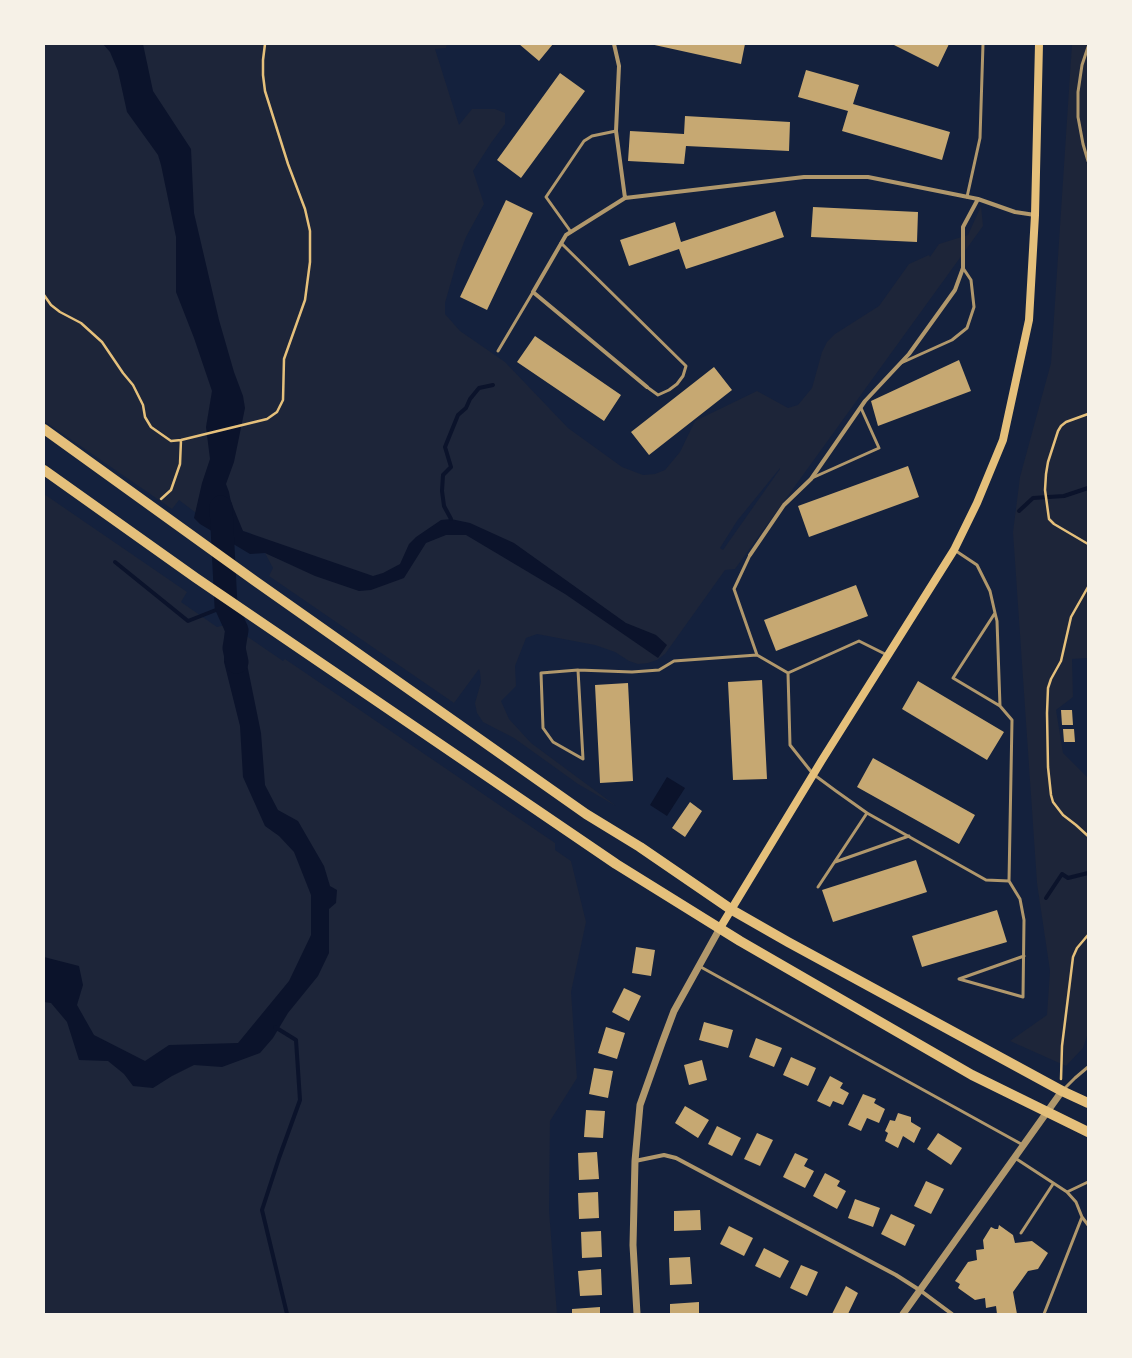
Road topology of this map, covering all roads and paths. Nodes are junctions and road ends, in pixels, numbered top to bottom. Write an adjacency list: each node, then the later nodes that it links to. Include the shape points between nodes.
1 (265, 44): 23 (path, via 262,75 265,91 288,164 306,209 310,230 305,300 284,359 283,400 277,412 267,419)
2 (614, 44): 6 (street, via 620,66)
3 (982, 44): 8 (lane, via 980,138)
4 (1039, 44): 11 (main road)
5 (1088, 47): 7 (lane, via 1078,92 1078,117)
6 (616, 131): 9 (street); 12 (lane, via 592,136 584,141 546,197)
7 (1088, 161)
8 (966, 197): 9 (street, via 868,177 804,177); 10 (street)
9 (625, 198): 12 (street)
10 (978, 199): 11 (street, via 1015,212); 14 (street, via 963,227)
11 (1035, 215): 28 (main road, via 1029,320 1003,440)
12 (571, 232): 13 (street)
13 (561, 244): 15 (street); 19 (lane, via 686,366 677,384 669,390 658,395)
14 (963, 268): 18 (street, via 955,290); 18 (lane, via 970,280 974,307 967,328 952,340)
15 (534, 292): 17 (lane); 19 (street)
16 (44, 295): 23 (path, via 51,305 81,323 102,342 133,385 151,427 171,441)
17 (498, 351)
18 (900, 364): 20 (street)
19 (648, 387)
20 (860, 408): 25 (street); 25 (lane, via 879,448)
21 (1088, 414): 27 (path, via 1066,422 1058,431 1048,462 1045,490 1050,522)
22 (44, 429): 26 (main road)
23 (181, 440): 26 (path, via 180,464 171,490)
24 (44, 470): 45 (main road, via 258,621 592,848)
25 (811, 479): 29 (street, via 784,505)
26 (153, 507): 44 (main road, via 579,809)
27 (1088, 544)
28 (954, 550): 31 (lane, via 977,565 990,591); 33 (main road)
29 (750, 555): 32 (lane, via 734,589)
30 (1088, 587): 40 (path, via 1071,617 1061,662 1051,679 1047,697 1047,748 1053,802 1063,815)
31 (995, 613): 36 (lane); 36 (lane, via 952,678)
32 (756, 655): 34 (lane, via 674,661 659,670); 35 (lane)
33 (887, 655): 35 (lane, via 858,641); 37 (main road)
34 (578, 670): 34 (lane, via 579,700 583,758 553,742 543,728 541,673)
35 (788, 673): 37 (lane, via 790,745)
36 (1000, 706): 42 (lane, via 1012,720)
37 (813, 774): 38 (lane); 44 (main road)
38 (867, 813): 39 (lane); 41 (lane)
39 (909, 836): 41 (lane); 42 (lane, via 986,880)
40 (1088, 836)
41 (835, 862): 43 (lane)
42 (1009, 881): 47 (lane, via 1020,899 1024,920)
43 (818, 887)
44 (732, 910): 45 (main road); 50 (main road)
45 (720, 928): 48 (street); 52 (main road, via 740,942 972,1075)
46 (1088, 935): 50 (path, via 1077,948 1071,968 1062,1046)
47 (1024, 956): 47 (lane, via 1024,997 959,979 981,972)
48 (699, 966): 54 (lane); 56 (street, via 674,1011 640,1105)
49 (1088, 1067): 50 (lane)
50 (1062, 1092): 51 (main road); 52 (street)
51 (1088, 1103)
52 (1048, 1112): 53 (main road); 54 (street)
53 (1088, 1132)
54 (1024, 1145): 55 (street)
55 (1015, 1158): 58 (lane); 63 (street)
56 (636, 1161): 63 (street, via 664,1154 676,1158); 64 (street, via 633,1245)
57 (1088, 1182): 59 (lane)
58 (1054, 1184): 59 (lane); 62 (lane)
59 (1067, 1192): 60 (lane, via 1076,1202)
60 (1082, 1217): 61 (lane); 67 (lane)
61 (1088, 1225)
62 (1021, 1234)
63 (920, 1290): 65 (street); 66 (street)
64 (637, 1314)
65 (903, 1314)
66 (952, 1314)
67 (1044, 1314)

